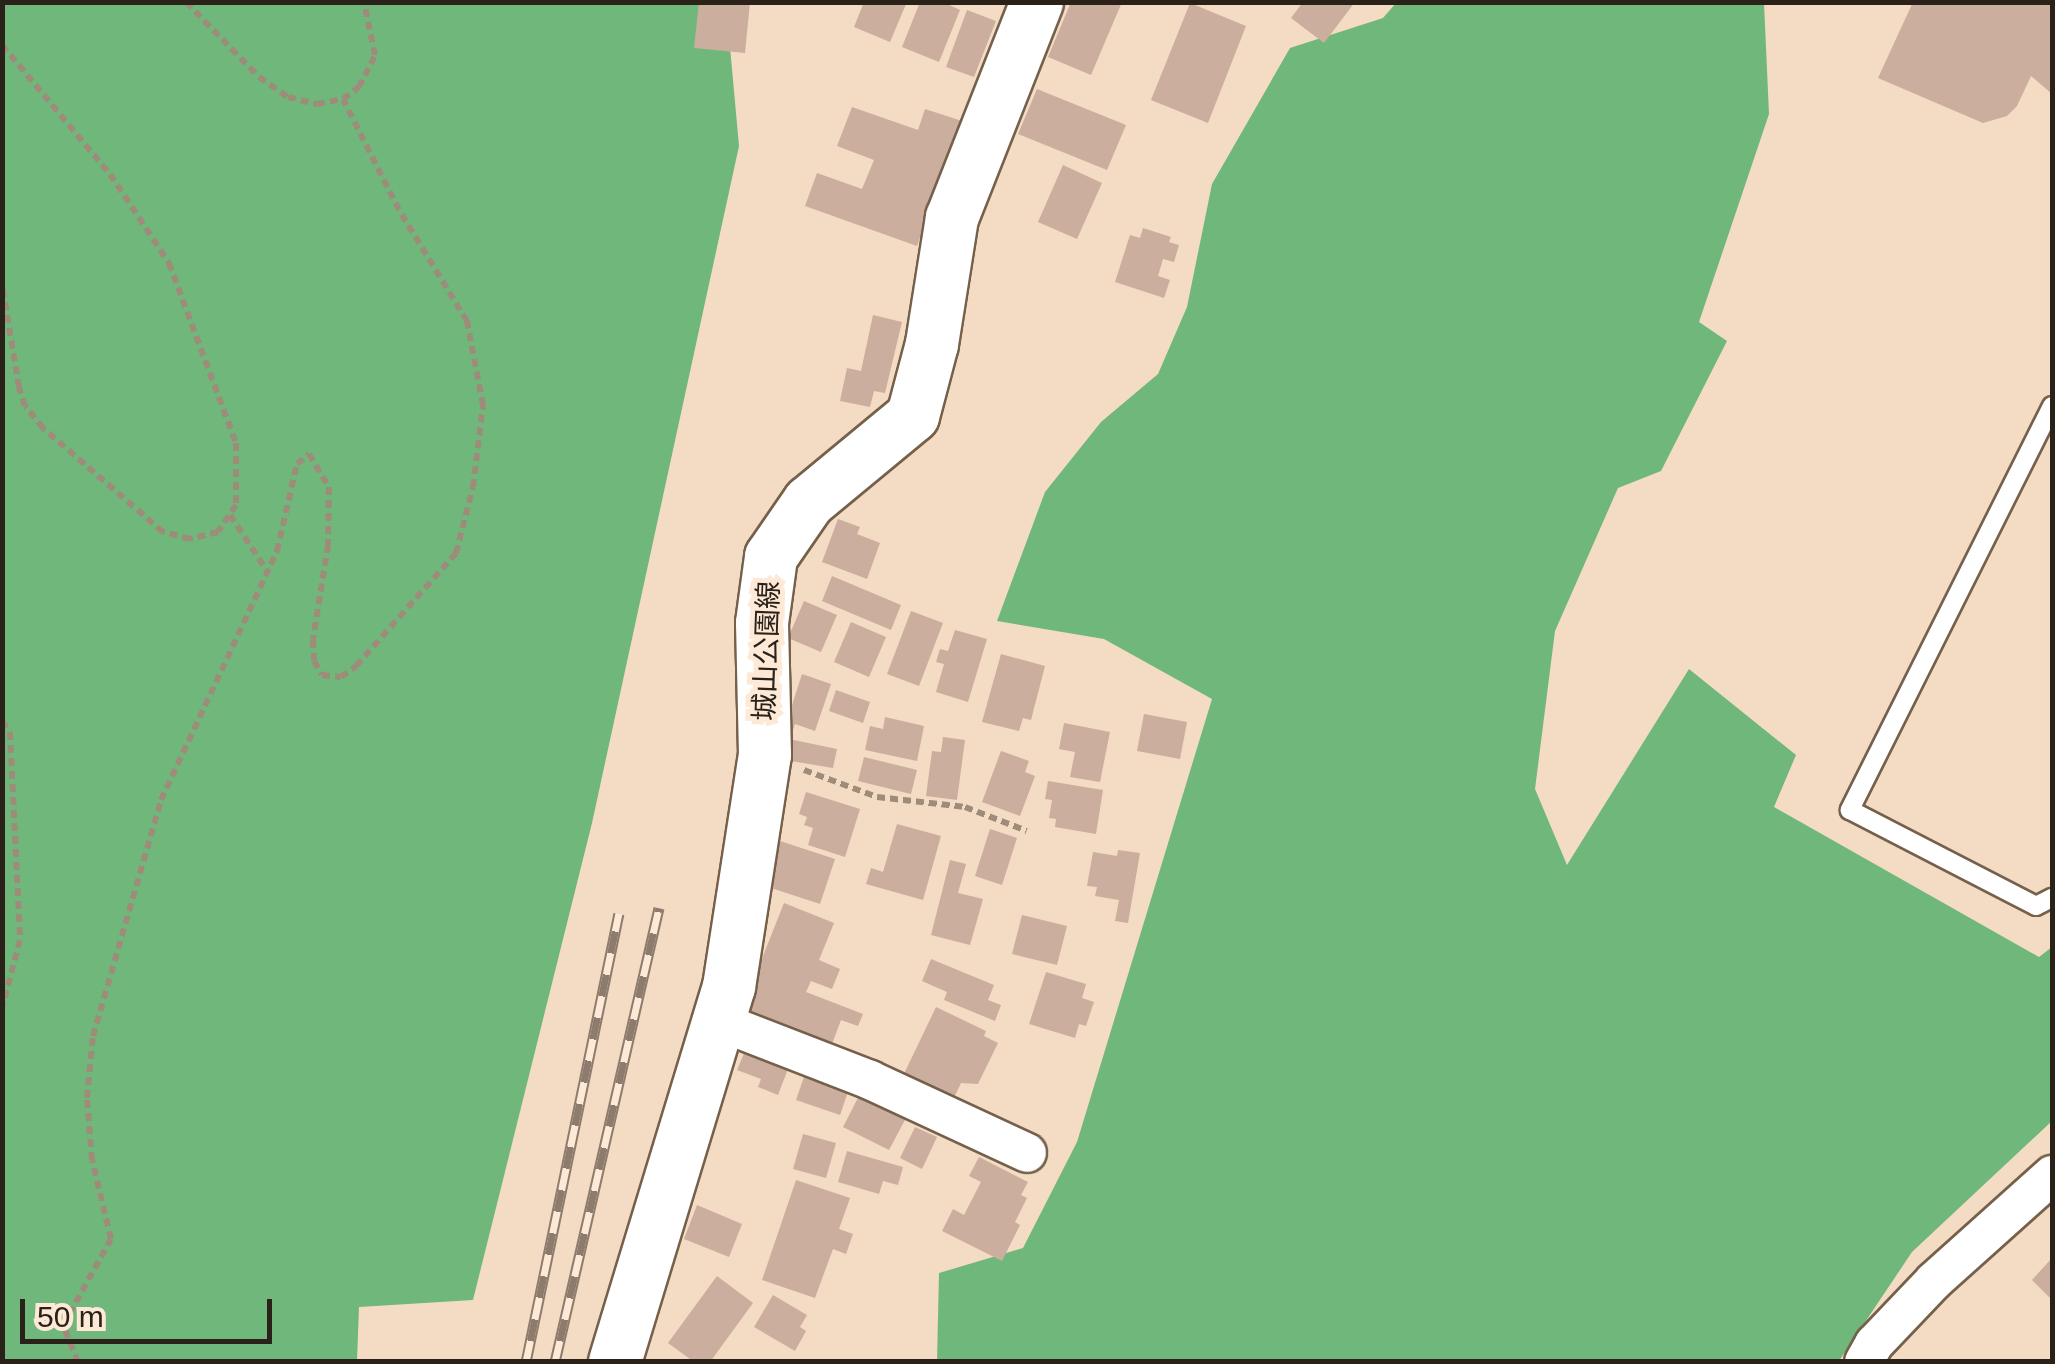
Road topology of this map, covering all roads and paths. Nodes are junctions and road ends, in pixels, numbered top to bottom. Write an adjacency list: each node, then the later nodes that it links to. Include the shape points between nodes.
1 (186, 2): 5 (path, via 258,77 288,97 317,104)
2 (364, 2): 5 (path, via 375,55 360,88)
3 (1038, 2): 11 (street, 城山公園線, via 952,218 932,344 912,416 809,502 771,557 762,623)
4 (2, 44): 8 (path, via 110,174 169,264 236,443 236,505)
5 (344, 99): 9 (path, via 399,210 467,321 483,405 474,487 456,553 341,676 322,675 314,660 328,487 309,454 297,464)
6 (2, 284): 8 (path, via 18,387 43,428 163,532 190,539 218,532)
7 (2052, 406): 13 (lane, via 1850,810 2036,906)
8 (230, 515): 9 (path)
9 (268, 571): 18 (path, via 161,800 93,1036 86,1098 111,1239 63,1325)
10 (2, 721): 14 (path, via 10,732 20,940)
11 (765, 756): 12 (path, via 877,797 966,807); 15 (street, 城山公園線)
12 (1027, 831)
13 (2052, 898)
14 (2, 1008)
15 (718, 1021): 16 (street, via 870,1080); 19 (street, 城山公園線)
16 (1027, 1153)
17 (2052, 1175): 20 (street, via 1934,1281)
18 (78, 1362)
19 (614, 1362)
20 (1864, 1362)

